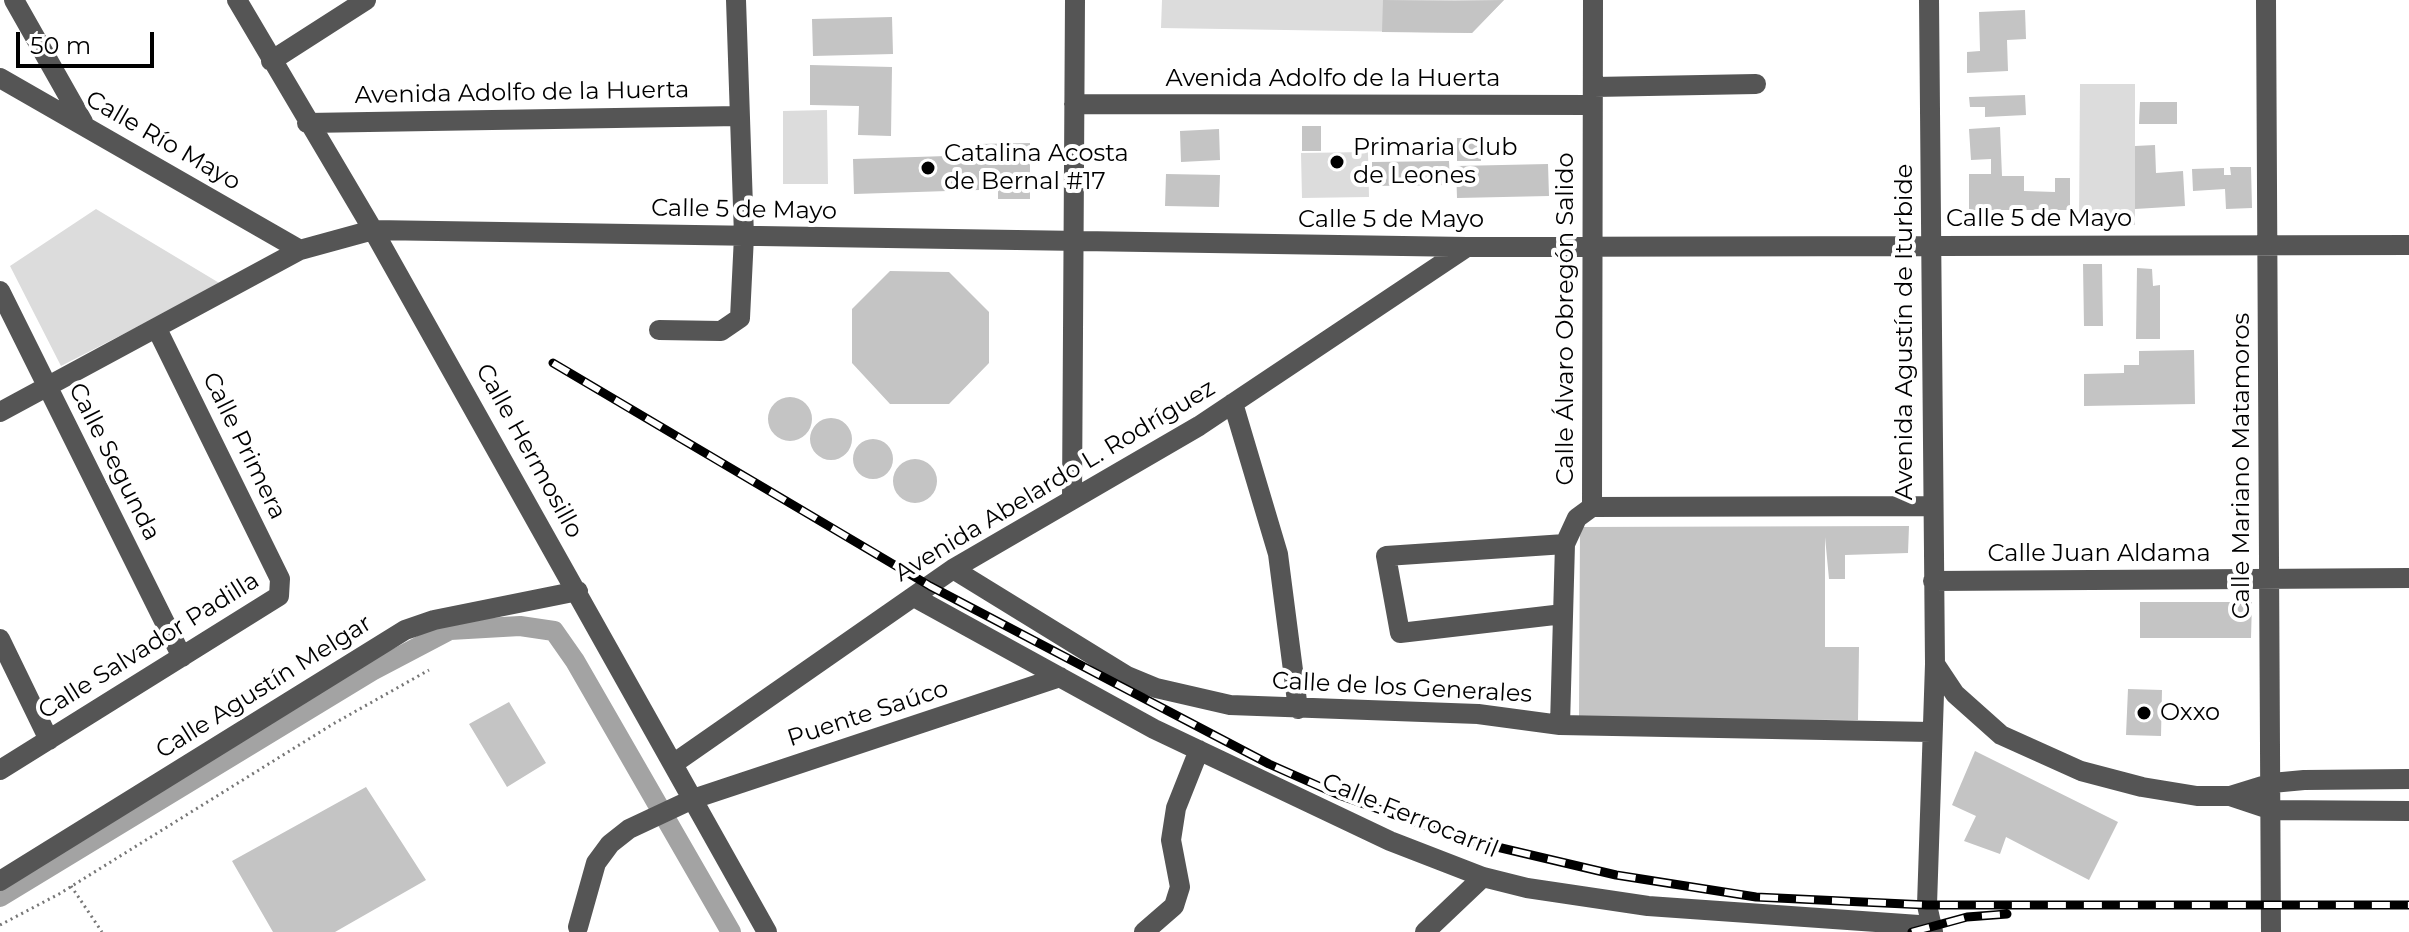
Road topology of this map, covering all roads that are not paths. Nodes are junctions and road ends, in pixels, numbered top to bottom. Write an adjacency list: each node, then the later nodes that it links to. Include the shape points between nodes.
1 (14, 0): 16 (street)
2 (237, 0): 9 (street, Calle Hermosillo)
3 (366, 0): 9 (street)
4 (736, 0): 14 (street)
5 (1075, 0): 13 (street)
6 (1593, 0): 12 (street, Calle Álvaro Obregón Salido)
7 (1929, 0): 21 (street, Avenida Agustín de Iturbide)
8 (2266, 0): 22 (street, Calle Mariano Matamoros)
9 (271, 61): 15 (street, Calle Hermosillo)
10 (0, 78): 16 (street, Calle Río Mayo)
11 (1756, 84): 12 (street, Avenida Adolfo de la Huerta)
12 (1593, 96): 13 (street, Avenida Adolfo de la Huerta); 20 (street, Calle Álvaro Obregón Salido)
13 (1074, 104): 19 (street)
14 (739, 116): 15 (street, Avenida Adolfo de la Huerta); 18 (street)
15 (307, 123): 17 (street, Calle Hermosillo)
16 (84, 124): 25 (street, Calle Río Mayo)
17 (373, 230): 18 (street, Calle 5 de Mayo); 25 (street, Calle 5 de Mayo); 41 (street, Calle Hermosillo)
18 (744, 236): 19 (street, Calle 5 de Mayo); 28 (street, via 740,318 721,331)
19 (1071, 242): 24 (street, Calle 5 de Mayo); 32 (street)
20 (1592, 245): 21 (street, Calle 5 de Mayo); 24 (street, Calle 5 de Mayo); 34 (street, Calle Álvaro Obregón Salido)
21 (1931, 245): 22 (street, Calle 5 de Mayo); 33 (street, Avenida Agustín de Iturbide)
22 (2267, 245): 23 (street, Calle 5 de Mayo); 38 (street, Calle Mariano Matamoros)
23 (2409, 245)
24 (1467, 247): 30 (street, Avenida Abelardo L. Rodríguez)
25 (300, 250): 27 (street, Calle 5 de Mayo)
26 (0, 291): 29 (street, Calle Segunda)
27 (157, 329): 29 (street, Calle 5 de Mayo); 40 (street, Calle Primera)
28 (659, 330)
29 (47, 387): 31 (street, Calle 5 de Mayo); 45 (street, Calle Segunda)
30 (1233, 403): 32 (street, Avenida Abelardo L. Rodríguez); 48 (street, via 1278,554)
31 (0, 412)
32 (1072, 499): 36 (street, Avenida Abelardo L. Rodríguez)
33 (1932, 506): 34 (street); 39 (street, Avenida Agustín de Iturbide)
34 (1592, 507): 35 (street, Calle Álvaro Obregón Salido, via 1577,518)
35 (1565, 544): 43 (street); 43 (street, via 1386,556 1400,633)
36 (953, 569): 42 (street, Avenida Abelardo L. Rodríguez); 48 (street, Calle de los Generales, via 1127,676 1156,688 1230,705)
37 (2409, 578): 38 (street, Calle Juan Aldama)
38 (2268, 579): 39 (street, Calle Juan Aldama); 56 (street, Calle Mariano Matamoros)
39 (1933, 581): 46 (street, Avenida Agustín de Iturbide)
40 (281, 588): 45 (street, Calle Salvador Padilla, via 272,602)
41 (578, 591): 53 (street, Calle Hermosillo); 62 (street, Calle Agustín Melgar, via 405,630)
42 (914, 597): 47 (street, Calle Ferrocarril); 53 (street, Avenida Abelardo L. Rodríguez)
43 (1563, 614): 49 (street)
44 (0, 639): 51 (street)
45 (182, 657): 51 (street, Calle Salvador Padilla)
46 (1935, 664): 50 (street, Avenida Agustín de Iturbide); 57 (street, via 1976,717 2031,751 2142,787)
47 (1060, 677): 52 (street, Calle Ferrocarril); 58 (street, Puente Saúco)
48 (1298, 709): 49 (street, Calle de los Generales, via 1478,714)
49 (1560, 725): 50 (street, Calle de los Generales)
50 (1931, 732): 66 (street, Avenida Agustín de Iturbide, via 1927,905)
51 (49, 740): 54 (street, Calle Salvador Padilla)
52 (1199, 750): 61 (street, Calle Ferrocarril, via 1390,841); 68 (street, via 1176,808 1171,840 1180,887 1174,906)
53 (673, 764): 58 (street, Calle Hermosillo)
54 (0, 770)
55 (2409, 779): 56 (street)
56 (2272, 783): 57 (street); 59 (street, Calle Mariano Matamoros)
57 (2230, 796): 59 (street)
58 (692, 800): 64 (street, Puente Saúco, via 629,829 610,844 596,863); 67 (street, Calle Hermosillo)
59 (2272, 810): 60 (street); 70 (street, Calle Mariano Matamoros)
60 (2409, 811)
61 (1483, 877): 63 (street, Calle Ferrocarril, via 1527,888); 69 (street)
62 (0, 881)
63 (1799, 925): 65 (street, Calle Ferrocarril)
64 (578, 927)
65 (1866, 928): 66 (street, Calle Ferrocarril)
66 (1933, 929)
67 (767, 932)
68 (1144, 932)
69 (1425, 932)
70 (2271, 932)

